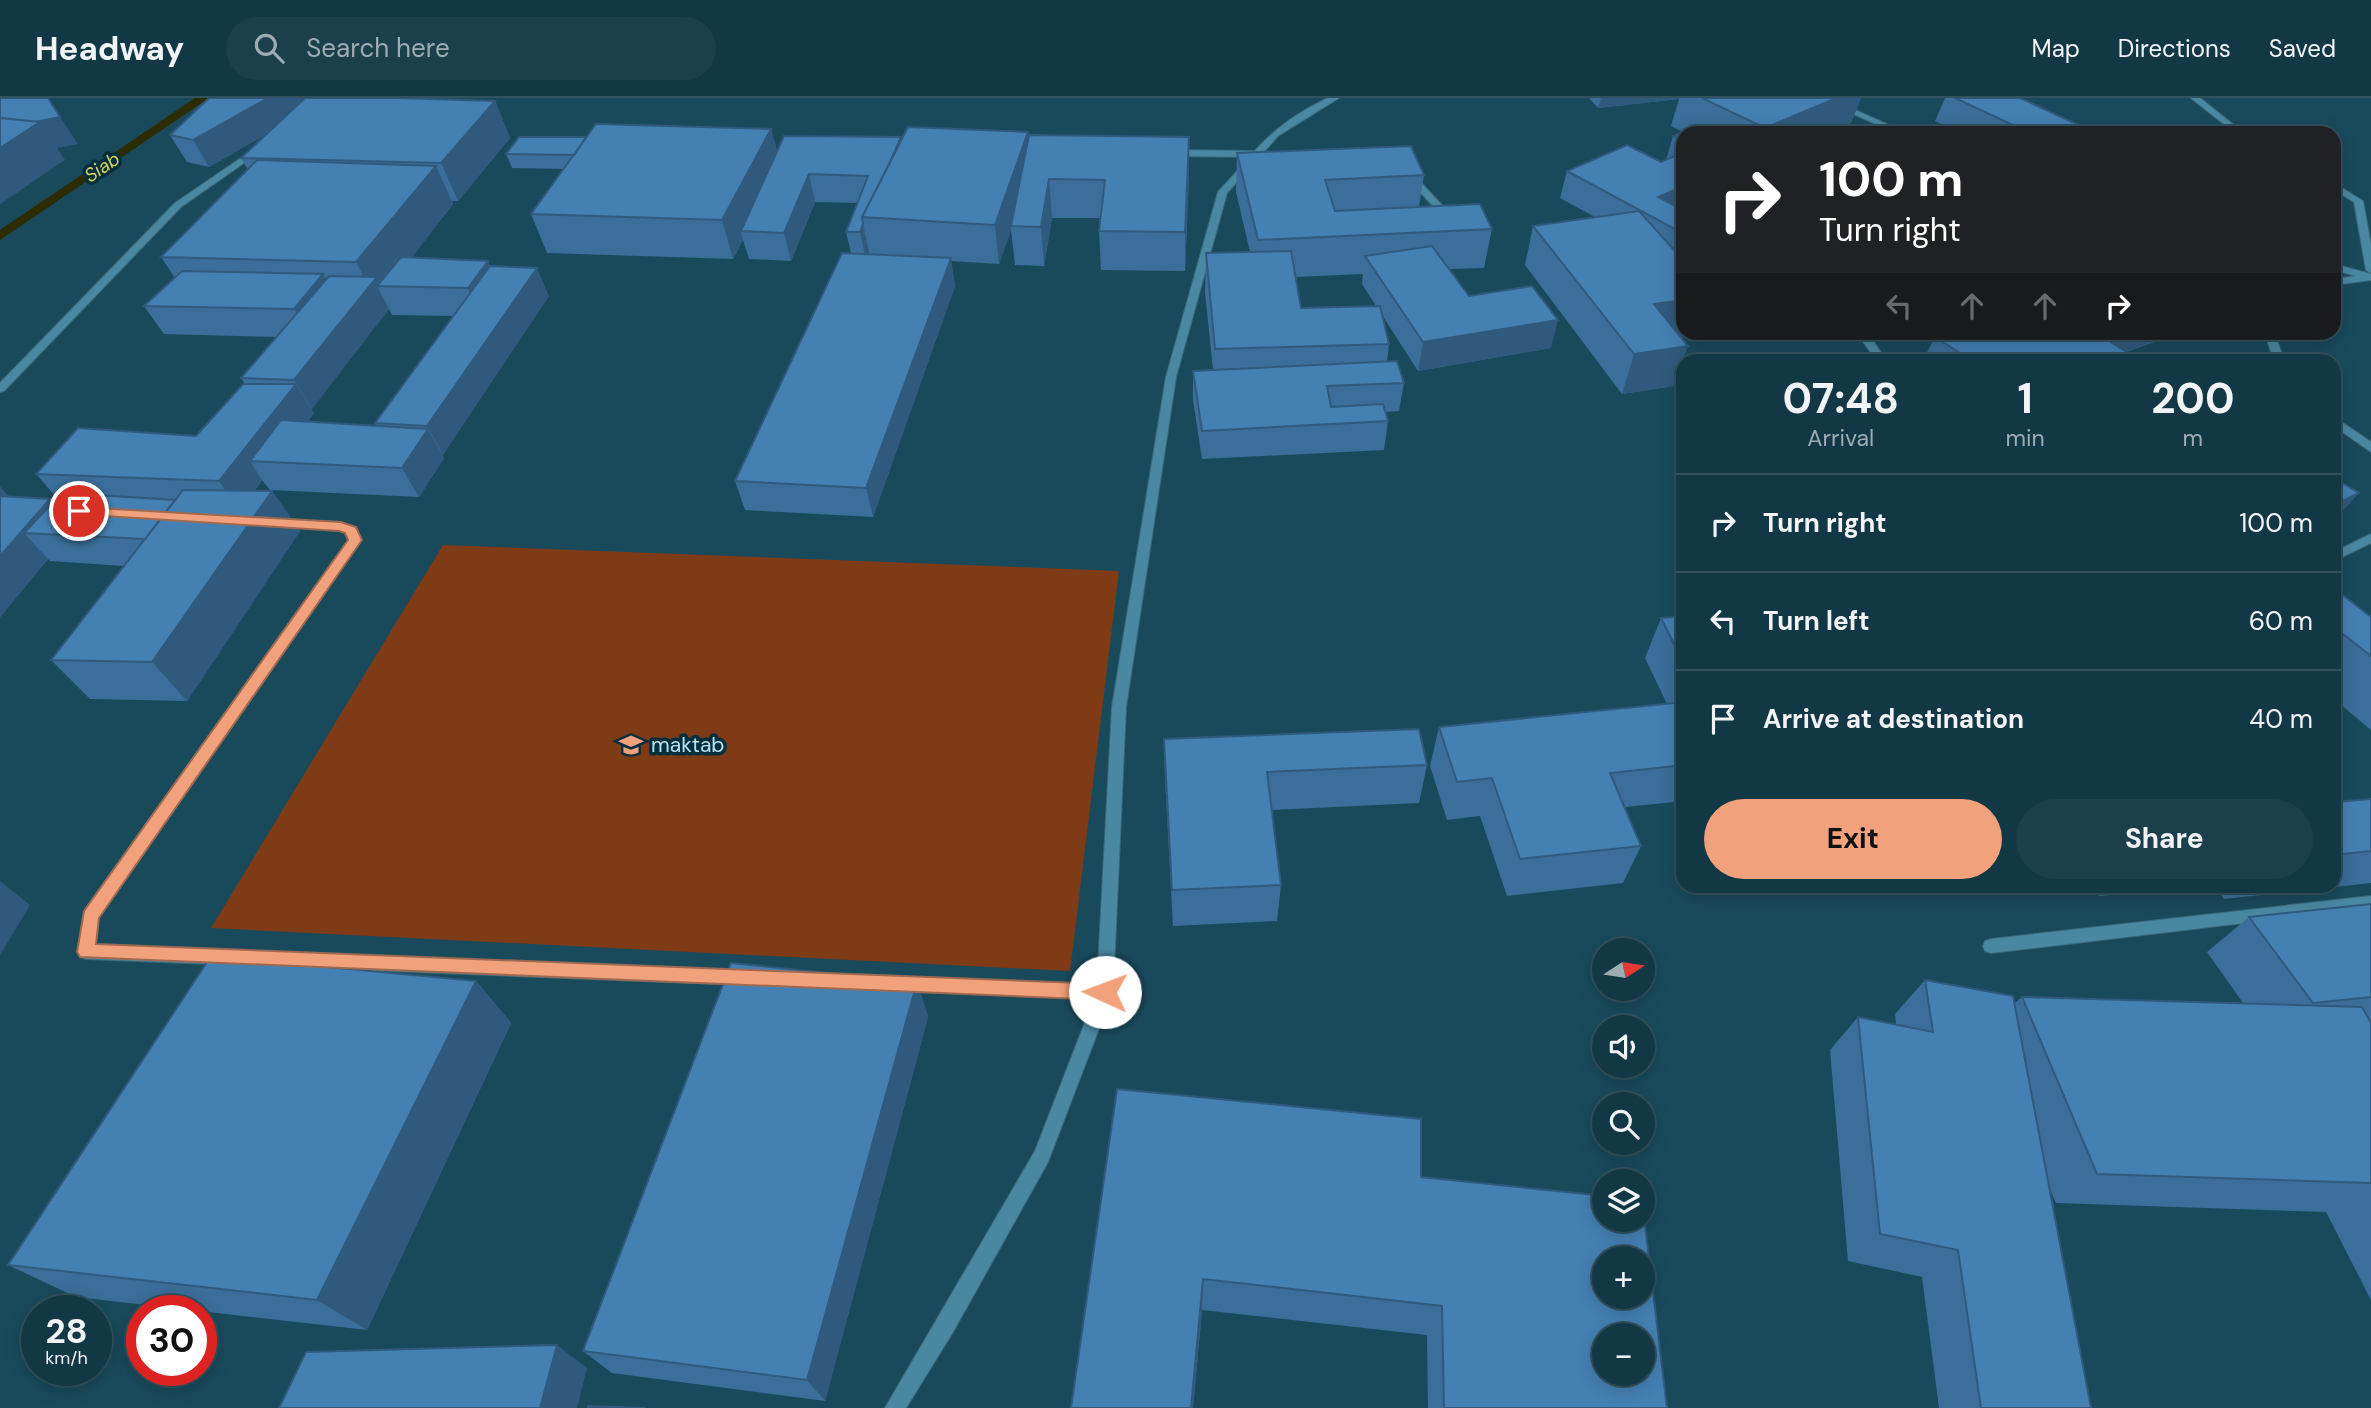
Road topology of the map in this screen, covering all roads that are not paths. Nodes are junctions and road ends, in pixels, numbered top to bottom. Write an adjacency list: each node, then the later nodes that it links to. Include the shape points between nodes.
1 (1335, 98): 8 (street, via 1275,134)
2 (1821, 98): 4 (street)
3 (2195, 98): 5 (street)
4 (1887, 126)
5 (2231, 126)
6 (270, 142): 16 (street, via 178,205)
7 (1163, 153): 8 (street)
8 (1259, 154): 26 (street, via 1243,176 1223,192 1171,377 1119,707)
9 (1395, 174): 11 (street, via 1408,174)
10 (2341, 190): 13 (street, via 2358,201)
11 (1455, 225)
12 (2341, 269): 14 (street)
13 (2371, 270)
14 (2371, 277): 15 (street)
15 (2341, 281)
16 (0, 389)
17 (2341, 425): 18 (street)
18 (2371, 448)
19 (259, 522): 24 (street, via 341,527 351,530 355,540 90,916 86,952)
20 (2371, 538): 21 (street)
21 (2341, 553)
22 (2371, 902): 23 (street)
23 (1991, 946)
24 (756, 978)
25 (881, 983): 26 (street)
26 (1105, 992): 27 (street, via 1042,1156)
27 (895, 1408)

